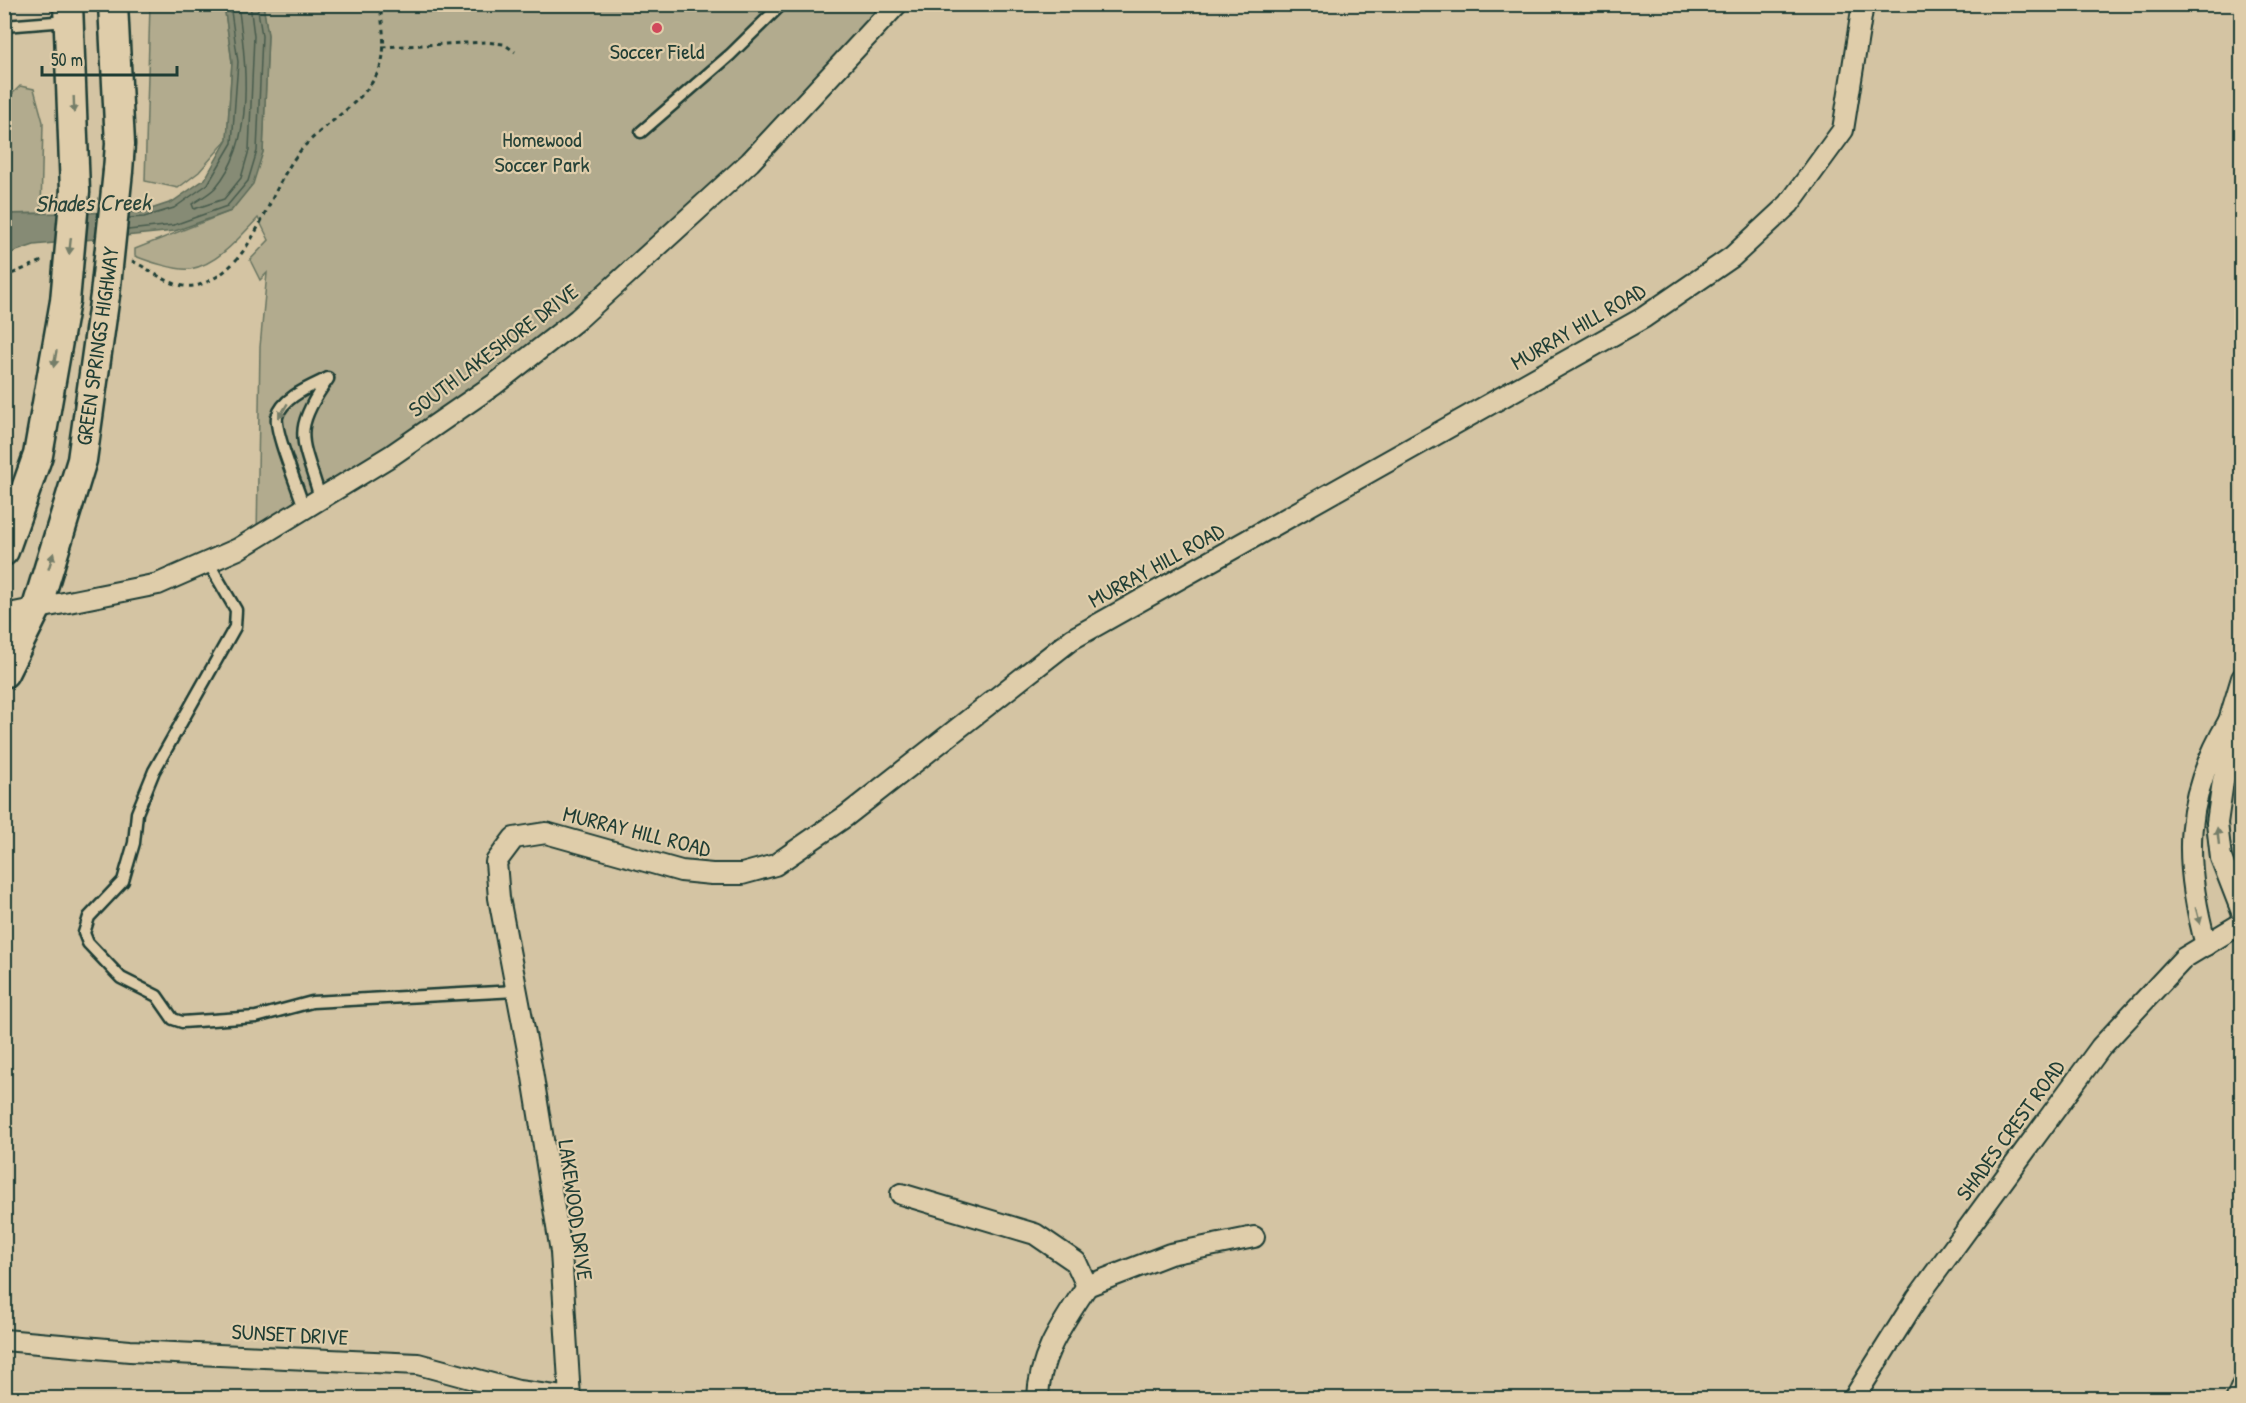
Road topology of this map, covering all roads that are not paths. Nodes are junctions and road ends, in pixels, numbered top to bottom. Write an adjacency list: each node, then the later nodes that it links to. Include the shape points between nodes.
1 (112, 4): 11 (main road, GREEN SPRINGS HIGHWAY, one-way to 1, bridge, via 82,460 105,295 120,144)
2 (782, 4): 7 (lane)
3 (897, 4): 8 (street, SOUTH LAKESHORE DRIVE, via 750,162 578,319 495,384 392,455)
4 (1863, 4): 19 (street, MURRAY HILL ROAD, via 1843,130 1789,204 1732,257 1643,318 1072,639 846,816 775,865 742,874 681,871 546,833 514,838 496,862)
5 (69, 13): 6 (lane); 9 (main road, GREEN SPRINGS HIGHWAY, one-way to 9, bridge, via 75,191 64,302 38,455)
6 (5, 22)
7 (641, 132)
8 (312, 503): 8 (lane, one-way to 8, via 303,428 306,413 328,378 303,390 277,417 280,435); 10 (street, SOUTH LAKESHORE DRIVE, via 238,549)
9 (4, 551)
10 (208, 562): 11 (street, SOUTH LAKESHORE DRIVE, via 158,585); 19 (lane, via 236,610 235,627 154,771 137,813 128,868 123,881 89,917 84,933 88,943 121,978 157,996 173,1019 182,1022 256,1017 312,1002)
11 (37, 607): 12 (street, SOUTH LAKESHORE DRIVE); 13 (main road, GREEN SPRINGS HIGHWAY)
12 (4, 615)
13 (4, 673)
14 (2241, 678): 15 (street)
15 (2229, 721): 16 (street, one-way to 15, via 2221,858 2217,823 2230,758); 18 (street, one-way to 18, via 2210,754 2192,817 2195,905)
16 (2241, 912)
17 (2241, 923): 18 (street, SHADES CREST ROAD)
18 (2206, 945): 28 (street, SHADES CREST ROAD, via 2184,958 2101,1047 1917,1298)
19 (516, 991): 20 (street, MURRAY HILL ROAD)
20 (524, 1029): 26 (street, LAKEWOOD DRIVE, via 561,1251)
21 (901, 1194): 23 (street, via 1035,1234 1076,1262)
22 (1254, 1237): 23 (street, via 1170,1254)
23 (1087, 1286): 27 (street, via 1053,1338 1038,1379)
24 (4, 1340): 26 (street, SUNSET DRIVE, via 130,1351 418,1364 518,1391)
25 (2241, 1386): 29 (street)
26 (570, 1398)
27 (1038, 1398)
28 (1854, 1398)
29 (2237, 1398)

